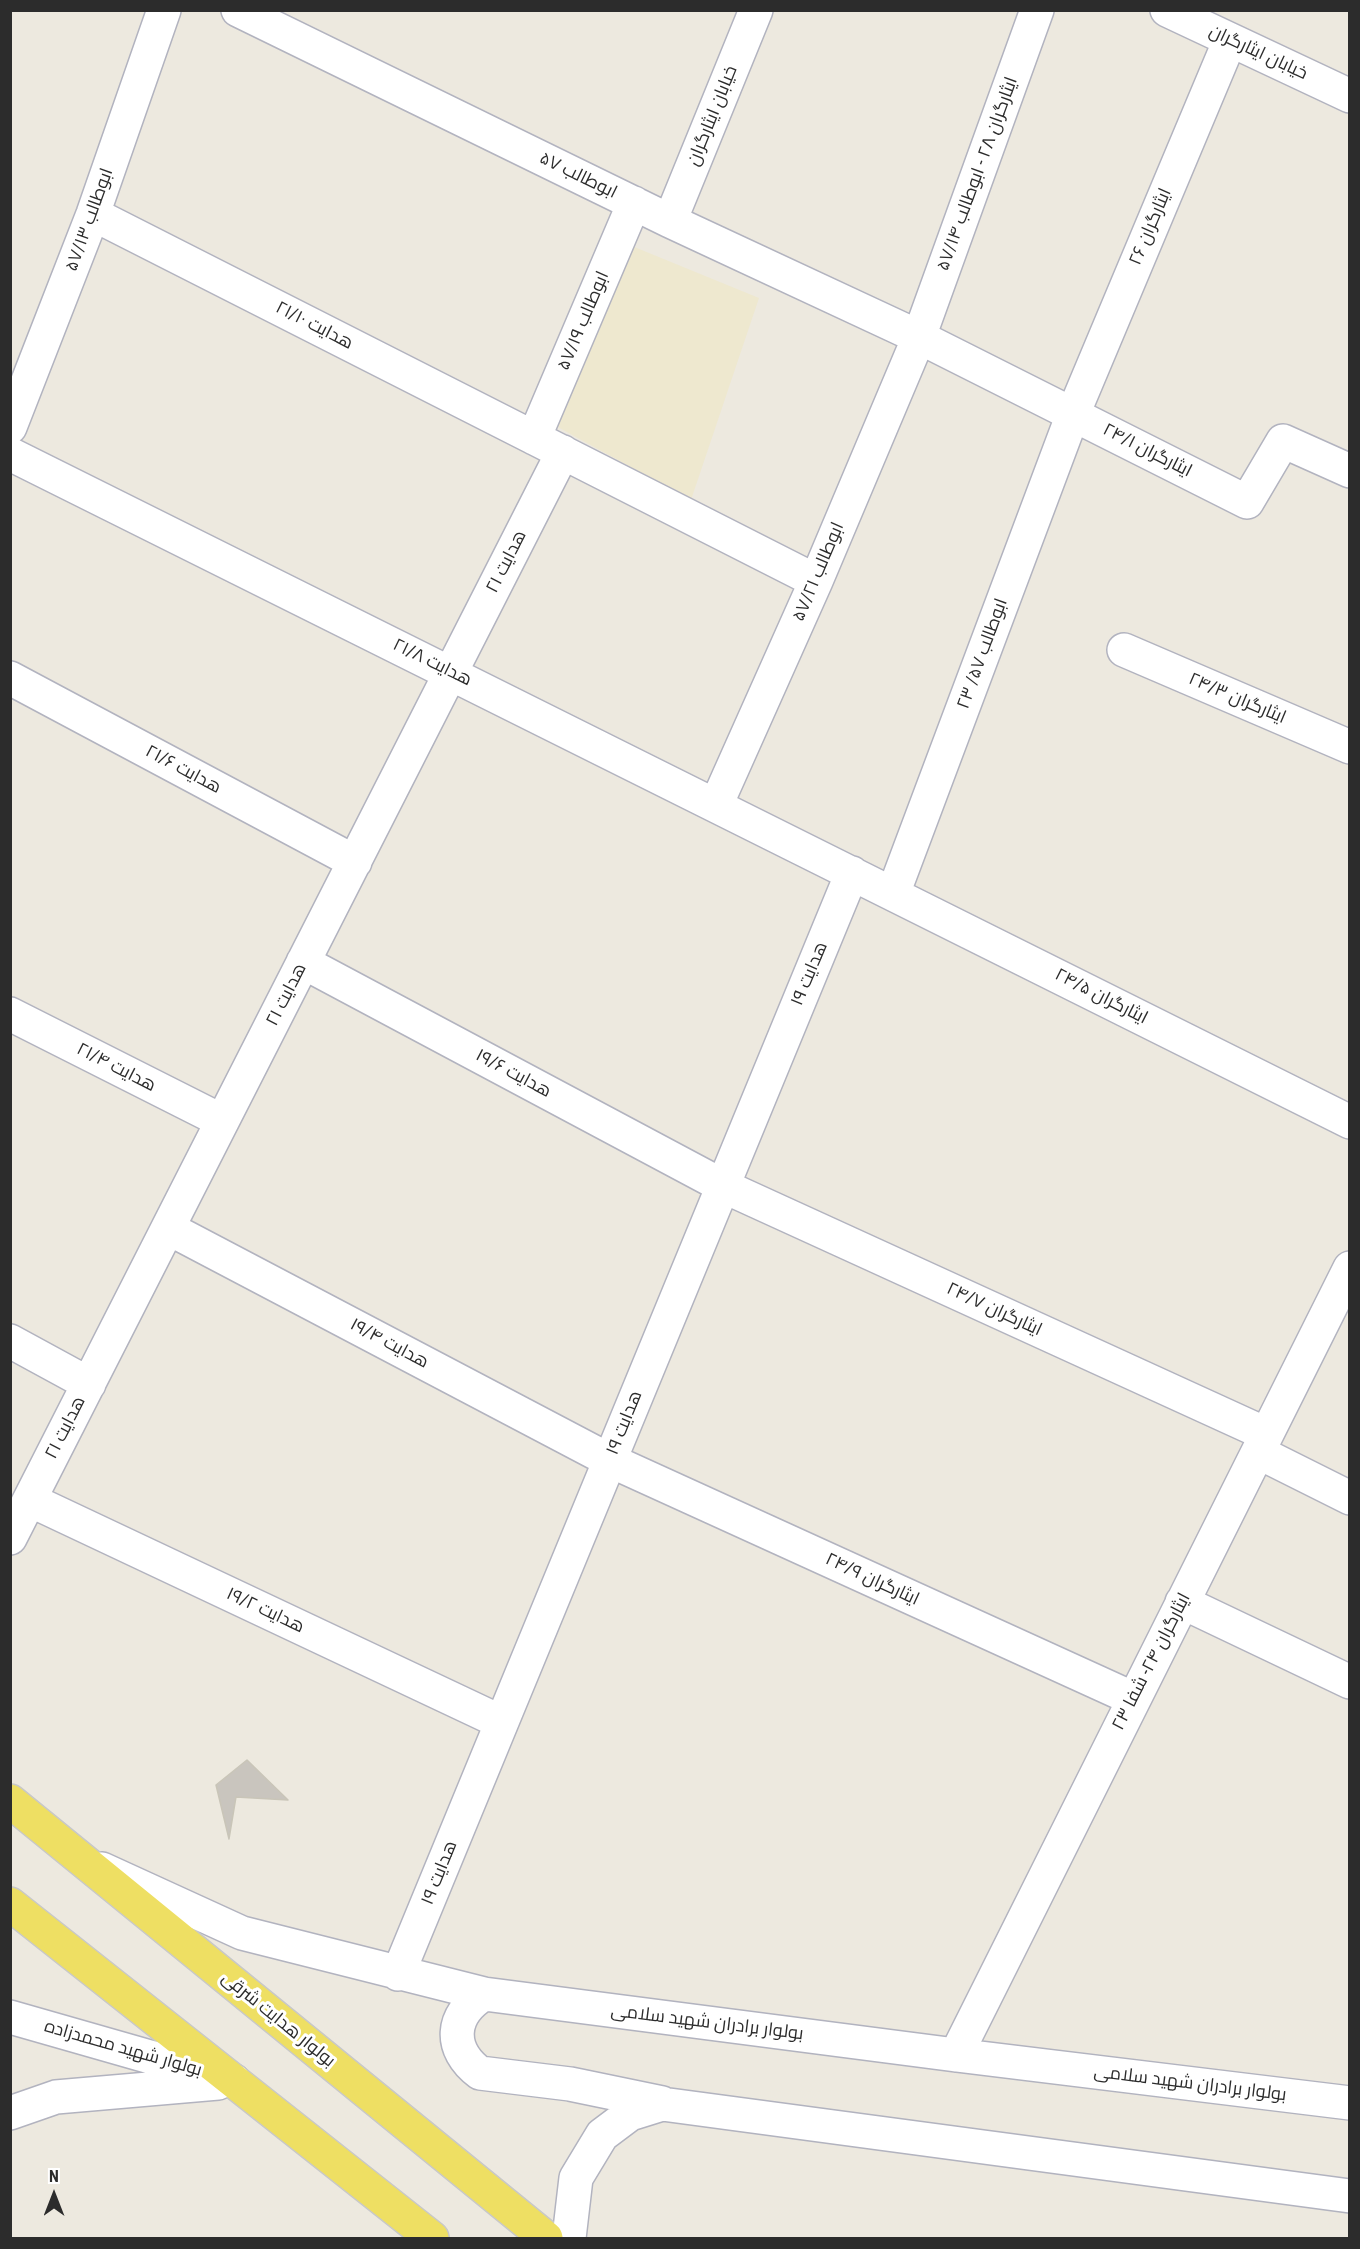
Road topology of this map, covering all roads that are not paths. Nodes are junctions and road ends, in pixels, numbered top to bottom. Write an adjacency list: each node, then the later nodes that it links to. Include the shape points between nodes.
1 (165, 10): 9 (street, ابوطالب ۵۷/۱۳)
2 (238, 10): 8 (street, ابوطالب ۵۷)
3 (756, 10): 10 (street, خیابان ایثارگران)
4 (1037, 10): 11 (street, ایثارگران ۲۸ - ابوطالب ۵۷/۱۴)
5 (1167, 10): 6 (street, خیابان ایثارگران)
6 (1230, 40): 7 (street, خیابان ایثارگران); 12 (street, ایثارگران ۲۶)
7 (1350, 96)
8 (634, 203): 10 (street, ابوطالب ۵۷); 14 (street, ابوطالب ۵۷/۱۹)
9 (93, 214): 13 (street, ابوطالب ۵۷/۱۳); 14 (street, هدایت ۲۱/۱۰)
10 (670, 221): 11 (street, ابوطالب ۵۷)
11 (918, 337): 12 (street, ایثارگران ۲۴/۱); 18 (street, ابوطالب ۵۷/۲۱)
12 (1073, 414): 17 (street, ایثارگران ۲۴/۱, via 1247,501 1283,441); 26 (street, ابوطالب ۵۷/ ۲۳)
13 (10, 427)
14 (534, 438): 15 (street, هدایت ۲۱/۱۰)
15 (563, 452): 18 (street, هدایت ۲۱/۱۰); 20 (street, هدایت ۲۱)
16 (10, 454): 20 (street, هدایت ۲۱/۸)
17 (1350, 471)
18 (816, 581): 23 (street, ابوطالب ۵۷/۲۱)
19 (1124, 650): 22 (street, ایثارگران ۲۴/۳)
20 (451, 673): 23 (street, هدایت ۲۱/۸); 24 (street, هدایت ۲۱)
21 (10, 678): 24 (street, هدایت ۲۱/۶)
22 (1350, 747)
23 (716, 805): 25 (street, هدایت ۲۱/۸)
24 (355, 862): 27 (street, هدایت ۲۱)
25 (852, 873): 26 (street, ایثارگران ۲۴/۵); 31 (street, هدایت ۱۹)
26 (894, 894): 30 (street, ایثارگران ۲۴/۵)
27 (303, 962): 29 (street, هدایت ۲۱); 31 (street, هدایت ۱۹/۶)
28 (10, 1014): 29 (street, هدایت ۲۱/۴)
29 (222, 1121): 32 (street, هدایت ۲۱)
30 (1350, 1122)
31 (723, 1186): 36 (street, ایثارگران ۲۴/۷); 37 (street, هدایت ۱۹)
32 (168, 1228): 35 (street, هدایت ۲۱); 37 (street, هدایت ۱۹/۴)
33 (1348, 1276): 36 (street, ایثارگران ۲۴- شفا ۲۳)
34 (10, 1341): 35 (street)
35 (89, 1384): 39 (street, هدایت ۲۱)
36 (1262, 1443): 38 (street, ایثارگران ۲۴/۷); 41 (street, ایثارگران ۲۴- شفا ۲۳)
37 (609, 1460): 43 (street, ایثارگران ۲۴/۹); 44 (street, هدایت ۱۹)
38 (1350, 1498)
39 (30, 1500): 40 (street, هدایت ۲۱); 44 (street, هدایت ۱۹/۲)
40 (10, 1538)
41 (1182, 1602): 42 (street); 43 (street, ایثارگران ۲۴- شفا ۲۳)
42 (1350, 1682)
43 (1134, 1699): 51 (street, ایثارگران ۲۴- شفا ۲۳)
44 (501, 1722): 48 (street, هدایت ۱۹)
45 (10, 1801): 46 (main road, بولوار هدایت شرقی)
46 (85, 1862): 48 (street, بولوار برادران شهید سلامی, via 243,1934); 58 (main road, بولوار هدایت شرقی)
47 (10, 1904): 52 (main road)
48 (398, 1974): 49 (street, بولوار برادران شهید سلامی)
49 (484, 1994): 51 (street, بولوار برادران شهید سلامی); 54 (street, via 464,2012 457,2039 460,2053 480,2073 570,2084)
50 (10, 2017): 52 (street, بولوار شهید محمدزاده)
51 (956, 2055): 53 (street, بولوار برادران شهید سلامی)
52 (236, 2082): 55 (street, via 56,2097); 57 (main road)
53 (1350, 2103)
54 (662, 2104): 56 (street); 59 (street, via 630,2115 602,2135 576,2178)
55 (10, 2113)
56 (1350, 2196)
57 (432, 2238)
58 (546, 2238)
59 (569, 2238)

